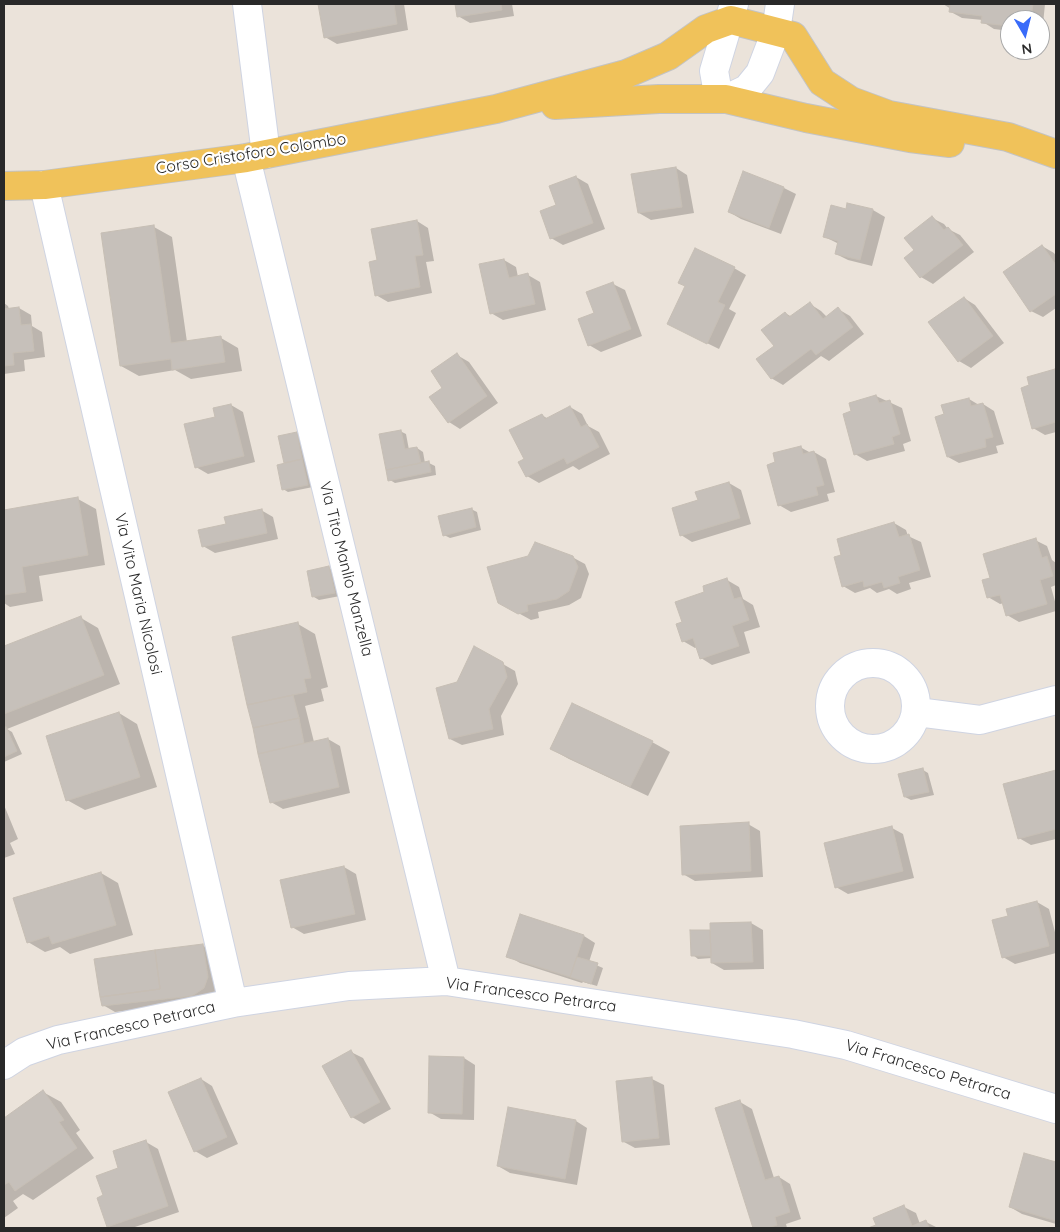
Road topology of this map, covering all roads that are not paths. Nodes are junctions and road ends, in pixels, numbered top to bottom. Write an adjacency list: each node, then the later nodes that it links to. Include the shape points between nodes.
1 (247, 4): 11 (street, Via Tito Manlio Manzella)
2 (780, 4): 5 (street)
3 (787, 4): 5 (street)
4 (724, 14): 5 (main road); 6 (street, via 714,71 717,88); 7 (main road, via 668,56 626,74)
5 (784, 34): 6 (street, via 747,89); 8 (main road, via 822,82 851,101 889,114)
6 (726, 99): 7 (main road, via 659,99); 10 (main road, via 910,138)
7 (496, 109): 11 (main road, Corso Cristoforo Colombo)
8 (1008, 137): 9 (street); 10 (main road)
9 (1056, 139)
10 (1056, 155)
11 (256, 156): 12 (main road, Corso Cristoforo Colombo); 16 (street, Via Tito Manlio Manzella)
12 (44, 185): 13 (main road, Corso Cristoforo Colombo); 17 (street, Via Vito Maria Nicolosi)
13 (4, 186)
14 (1056, 700): 15 (street, via 980,720)
15 (917, 712)
16 (446, 981): 17 (street, Via Francesco Petrarca, via 349,986); 19 (street, Via Francesco Petrarca, via 820,1039)
17 (233, 1003): 18 (street, Via Francesco Petrarca, via 58,1040 24,1052)
18 (4, 1065)
19 (1056, 1109)

